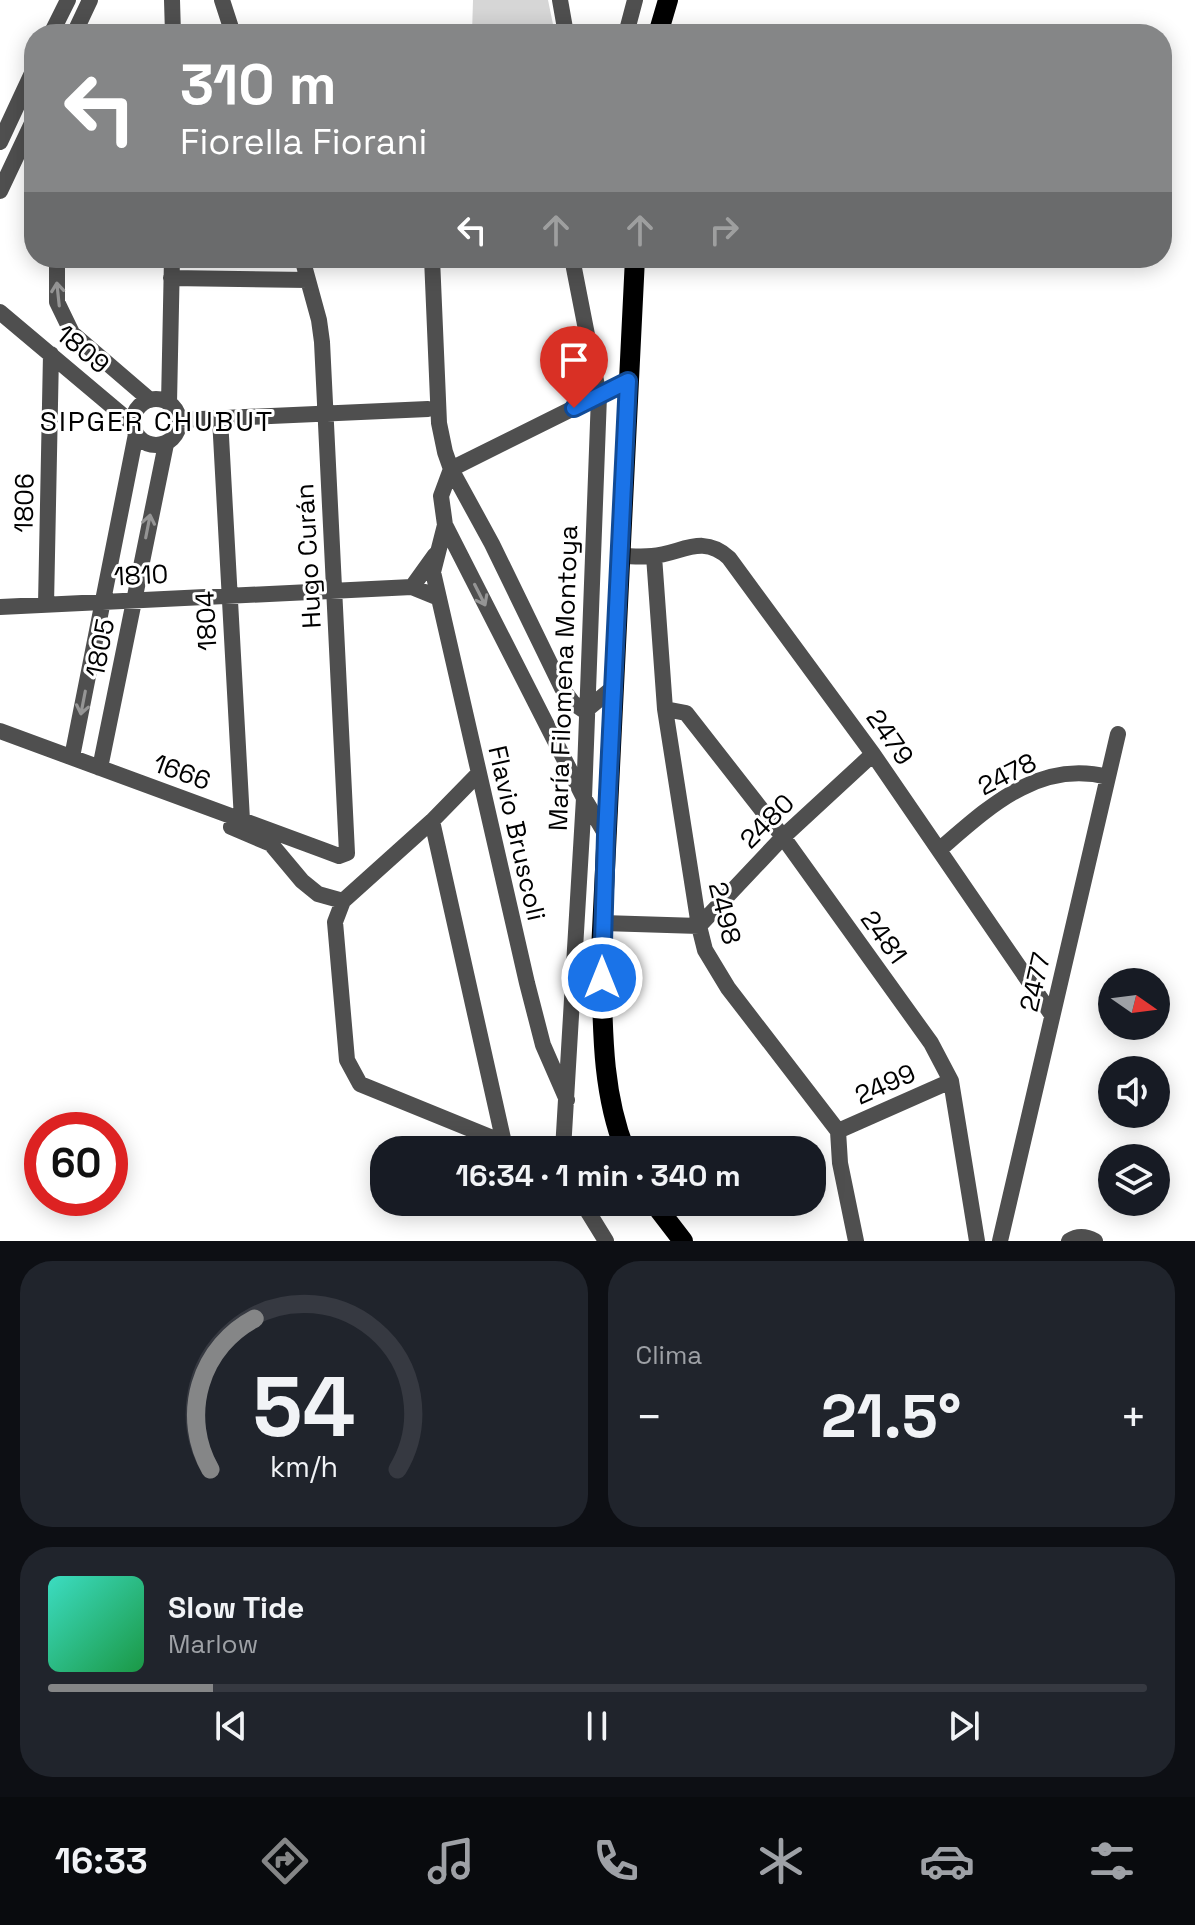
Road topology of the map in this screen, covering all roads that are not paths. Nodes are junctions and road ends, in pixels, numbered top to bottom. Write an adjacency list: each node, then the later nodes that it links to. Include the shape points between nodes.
1 (68, 0): 8 (street)
2 (90, 0): 9 (street)
3 (172, 0): 10 (street)
4 (222, 0): 11 (street)
5 (560, 0): 12 (street)
6 (635, 0): 13 (street)
7 (668, 0): 14 (main road)
8 (56, 24)
9 (79, 24)
10 (173, 24)
11 (230, 24)
12 (564, 24)
13 (629, 24)
14 (661, 24)
15 (24, 90): 17 (street)
16 (24, 140): 18 (street)
17 (0, 142)
18 (0, 191)
19 (57, 268): 32 (street, 1809, one-way to 19, via 68,328 57,302)
20 (172, 268): 25 (street)
21 (305, 268): 26 (street, Hugo Curán)
22 (432, 268): 29 (street)
23 (574, 268): 31 (street, María Filomena Montoya)
24 (634, 268): 30 (main road)
25 (171, 278): 26 (street); 33 (street)
26 (308, 280): 35 (street, Hugo Curán, via 319,320)
27 (0, 312): 28 (street, 1809)
28 (51, 354): 38 (street, 1809); 52 (street, 1806)
29 (437, 372): 34 (street); 40 (street)
30 (628, 381): 31 (street); 44 (main road)
31 (599, 396): 41 (street); 56 (street, María Filomena Montoya)
32 (150, 400): 33 (street); 38 (street, via 137,409)
33 (169, 403): 37 (street)
34 (428, 409): 35 (street); 40 (street, via 431,435)
35 (325, 413): 36 (street); 47 (street, Hugo Curán)
36 (220, 418): 37 (street); 48 (street, 1804)
37 (179, 420): 39 (street, via 178,431)
38 (134, 429): 39 (street, via 149,445); 51 (street, 1805)
39 (166, 444): 50 (street, 1805, one-way to 39)
40 (445, 452): 41 (street)
41 (451, 469): 42 (street, via 441,496); 56 (street, via 562,688)
42 (445, 525): 43 (street); 65 (street, one-way to 65)
43 (436, 554): 46 (street); 49 (street, Flavio Bruscoli, via 433,572)
44 (620, 556): 45 (street, 2479); 54 (main road)
45 (654, 556): 55 (street, 2498); 60 (street, 2479, via 695,545 720,550 729,558)
46 (412, 587): 47 (street, 1810); 49 (street)
47 (333, 589): 48 (street, 1810); 71 (street, Hugo Curán)
48 (228, 595): 50 (street, 1810); 66 (street, 1804)
49 (439, 598): 63 (street, Flavio Bruscoli)
50 (134, 600): 51 (street, 1810); 62 (street, 1805)
51 (103, 601): 52 (street, 1810); 61 (street, 1805, one-way to 61)
52 (46, 605): 53 (street, 1810)
53 (0, 607)
54 (614, 687): 56 (street); 68 (main road)
55 (665, 709): 69 (street, 2481, via 686,713); 74 (street, 2498)
56 (585, 711): 65 (street, María Filomena Montoya)
57 (0, 731): 61 (street, 1666)
58 (1118, 734): 64 (street, 2477)
59 (0, 743): 72 (street, via 271,844 318,894)
60 (873, 754): 69 (street, 2480); 70 (street, 2479)
61 (72, 757): 62 (street, 1666)
62 (100, 768): 66 (street, 1666)
63 (478, 774): 67 (street); 77 (street, Flavio Bruscoli, via 543,1045)
64 (1108, 777): 70 (street, 2478, via 1088,771 1025,785 997,800); 75 (street, 2477)
65 (584, 798): 68 (street); 77 (street, María Filomena Montoya)
66 (242, 820): 71 (street, 1666, via 339,856)
67 (432, 821): 72 (street); 80 (street)
68 (606, 835): 73 (main road)
69 (783, 837): 74 (street, 2480); 76 (street, 2481, via 931,1043)
70 (939, 850): 75 (street, 2479)
71 (347, 853)
72 (343, 901): 79 (street, via 335,922 347,1060 360,1084)
73 (603, 923): 74 (street); 82 (main road, via 604,1058)
74 (699, 926): 78 (street, 2498, via 705,950 728,988)
75 (1052, 1015): 90 (street, 2477)
76 (951, 1081): 78 (street, 2499); 89 (street, 2481)
77 (568, 1101): 81 (street, María Filomena Montoya)
78 (838, 1131): 88 (street)
79 (487, 1136)
80 (502, 1136)
81 (564, 1136)
82 (621, 1136)
83 (591, 1216): 86 (street)
84 (664, 1216): 87 (main road)
85 (1072, 1239): 91 (street)
86 (606, 1241)
87 (683, 1241)
88 (856, 1241)
89 (977, 1241)
90 (1000, 1241)
91 (1095, 1241)

